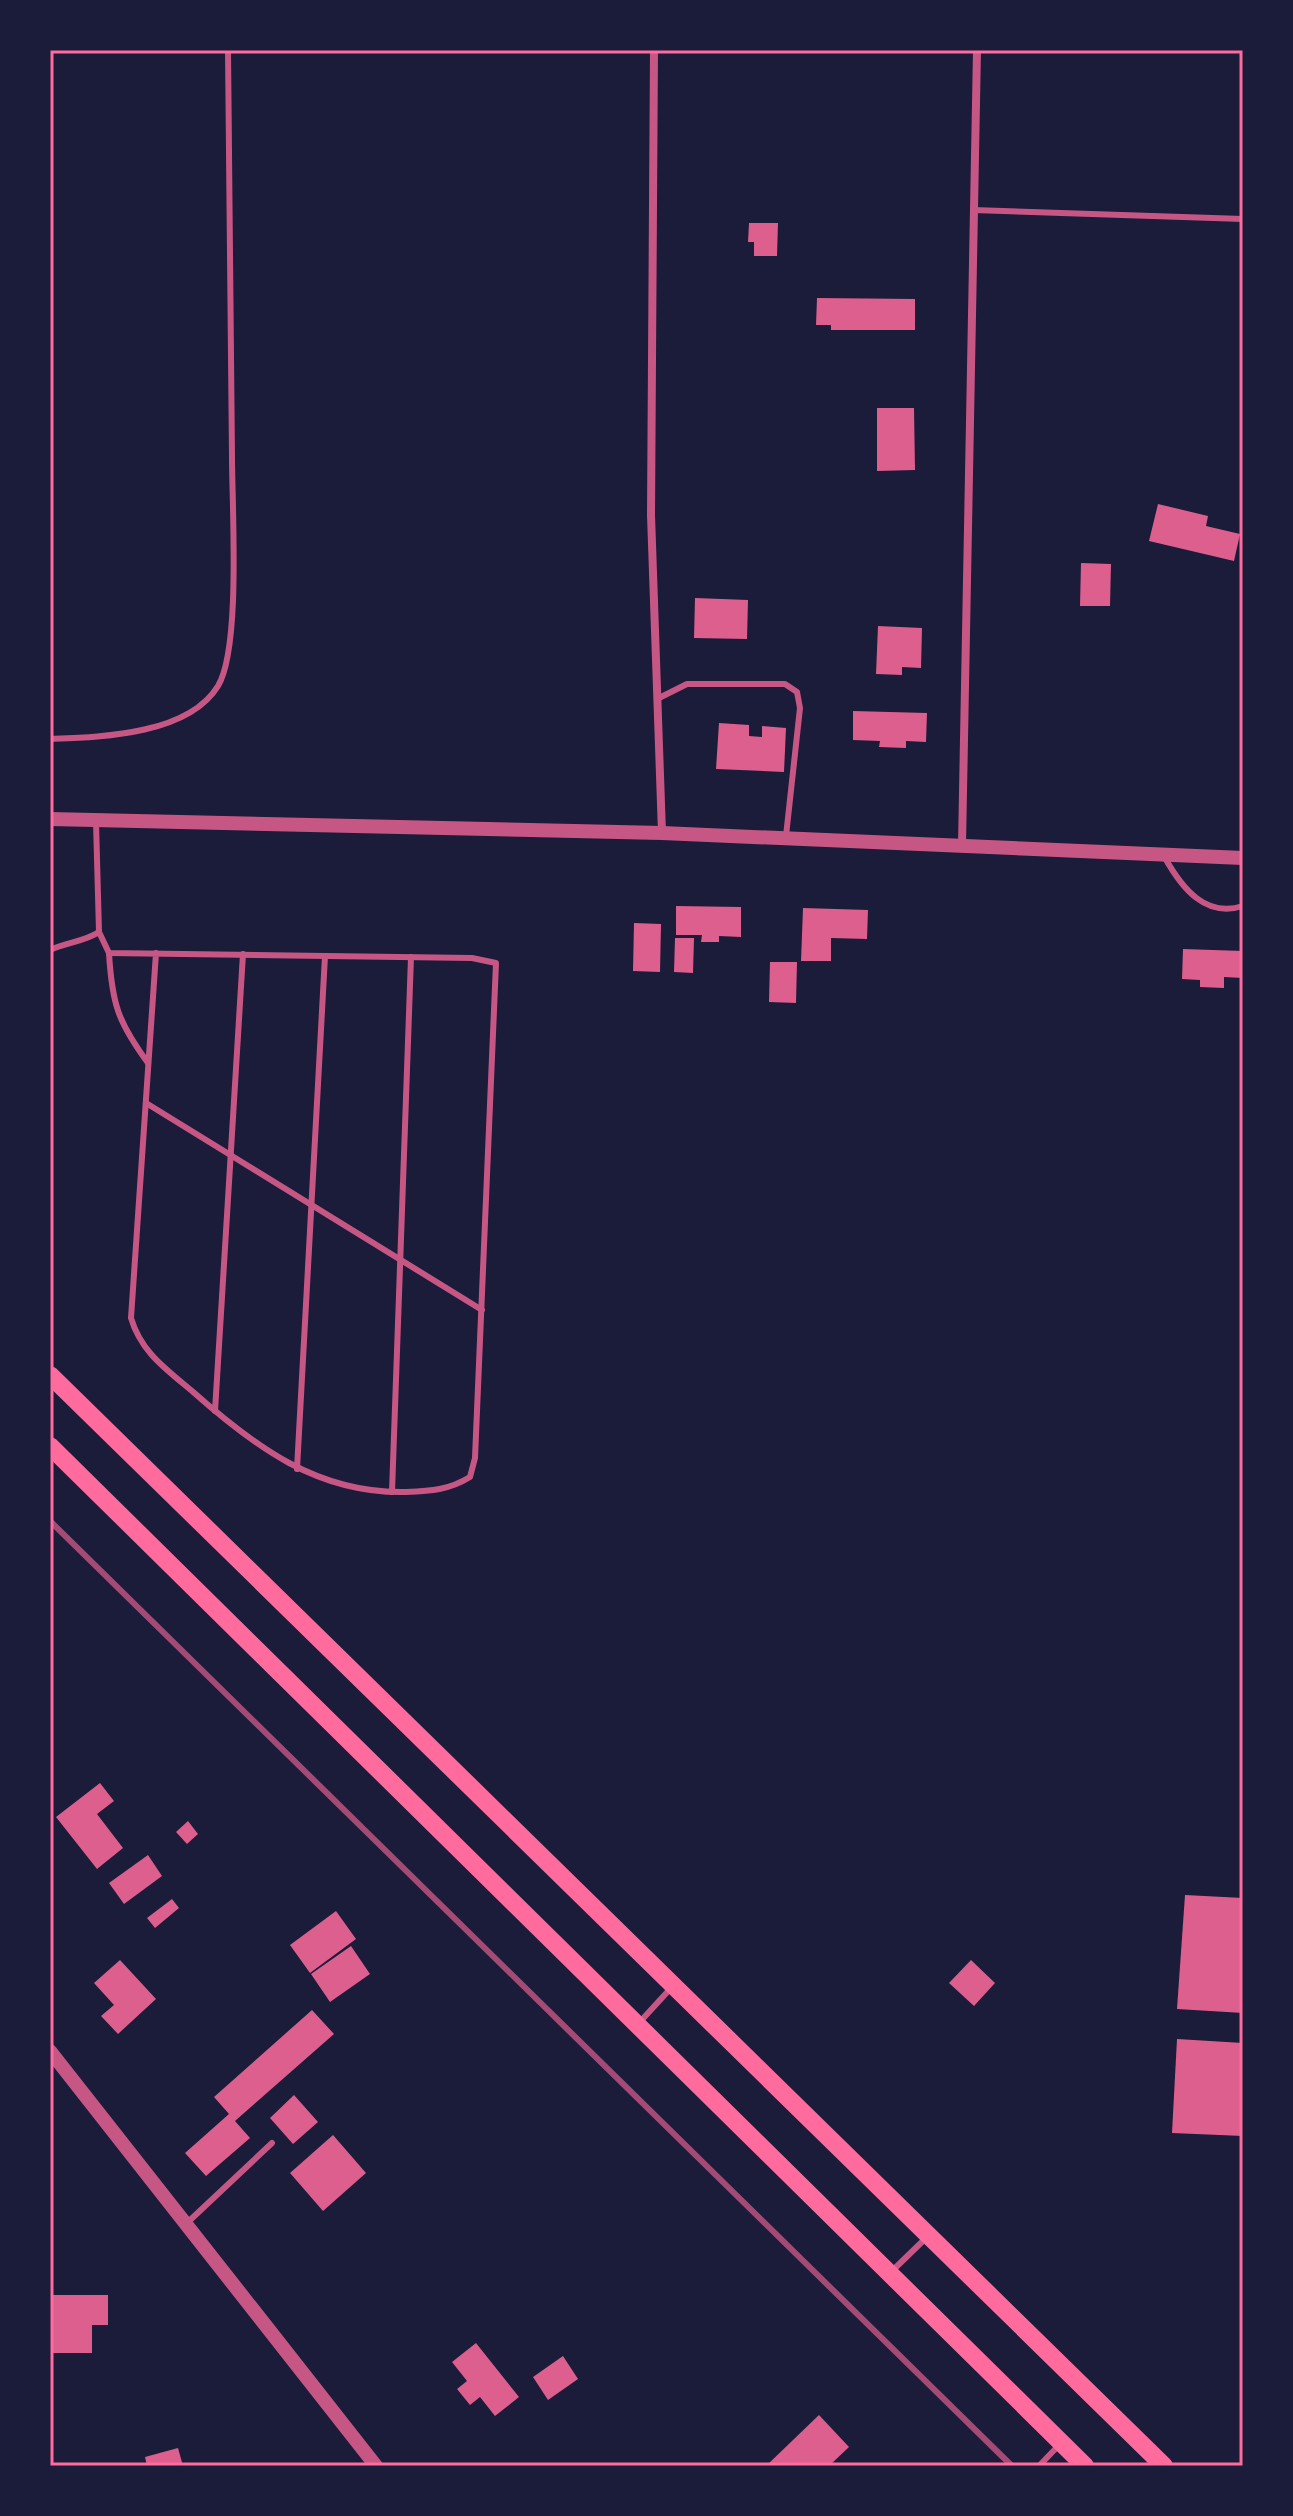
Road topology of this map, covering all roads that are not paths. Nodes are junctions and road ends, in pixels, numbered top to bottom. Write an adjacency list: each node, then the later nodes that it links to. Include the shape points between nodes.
1 (228, 50): 7 (lane, via 233,546 229,661 217,688 197,708 156,727)
2 (654, 50): 6 (street, via 650,342)
3 (977, 50): 4 (street)
4 (973, 210): 5 (lane); 12 (street)
5 (1243, 219)
6 (657, 699): 10 (street); 11 (lane, via 687,684 785,684 797,692 800,708)
7 (50, 739)
8 (50, 819): 9 (street)
9 (96, 819): 10 (street); 16 (lane)
10 (662, 833): 11 (street)
11 (786, 838): 12 (street)
12 (962, 845): 13 (street)
13 (1164, 855): 14 (street); 15 (lane, via 1181,886 1209,907)
14 (1243, 858)
15 (1243, 906)
16 (99, 932): 17 (lane); 18 (lane)
17 (50, 950)
18 (109, 953): 19 (lane); 23 (lane, via 118,1018)
19 (156, 953): 20 (lane); 23 (lane)
20 (243, 954): 21 (lane); 25 (lane)
21 (325, 956): 22 (lane); 26 (lane)
22 (411, 957): 27 (lane); 28 (lane, via 496,963)
23 (148, 1063): 24 (lane)
24 (146, 1103): 25 (lane); 30 (lane, via 131,1318 147,1352)
25 (231, 1156): 26 (lane); 30 (lane)
26 (311, 1208): 27 (lane); 32 (lane)
27 (400, 1262): 28 (lane); 33 (lane)
28 (482, 1310): 33 (lane, via 470,1477 444,1490)
29 (50, 1375): 34 (main road)
30 (215, 1411): 32 (lane)
31 (50, 1446): 35 (main road)
32 (297, 1469): 33 (lane, via 348,1489)
33 (392, 1492)
34 (674, 1986): 35 (lane); 39 (main road)
35 (638, 2025): 40 (main road)
36 (50, 2051): 38 (street)
37 (272, 2143): 38 (lane)
38 (186, 2224): 42 (street)
39 (929, 2236): 40 (lane); 45 (main road)
40 (890, 2274): 41 (main road)
41 (1061, 2442): 43 (lane); 44 (main road)
42 (376, 2466)
43 (1039, 2466)
44 (1085, 2466)
45 (1164, 2466)

